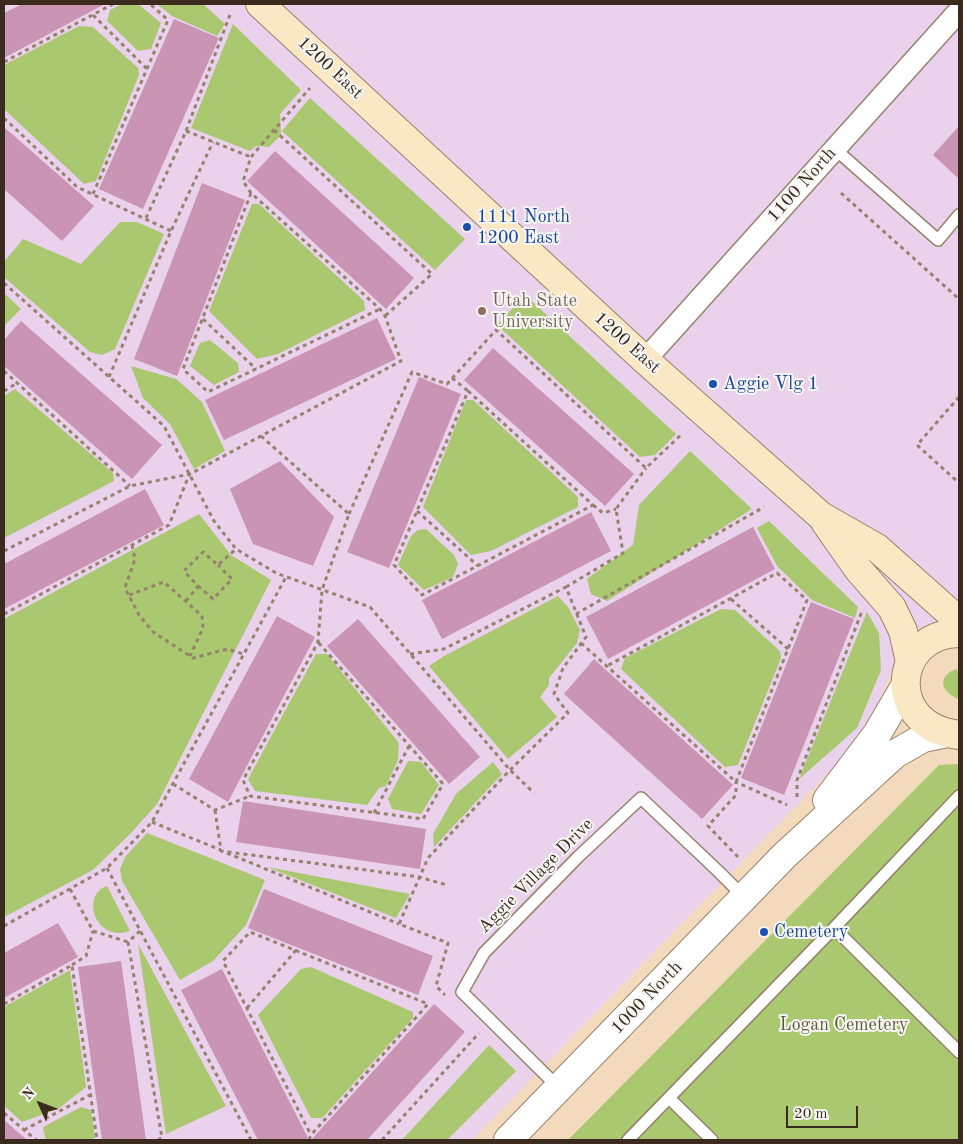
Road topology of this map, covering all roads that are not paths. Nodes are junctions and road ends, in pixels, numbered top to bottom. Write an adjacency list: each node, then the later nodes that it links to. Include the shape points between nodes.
1 (260, 4): 5 (main road, 1200 East)
2 (959, 11): 3 (street, 1100 North)
3 (835, 149): 4 (lane, via 938,240); 5 (street, 1100 North)
4 (959, 215)
5 (645, 360): 6 (main road, 1200 East)
6 (821, 516): 7 (main road, 1200 East, via 877,548); 9 (main road, 1200 East, via 858,569 892,608 903,631)
7 (959, 621)
8 (959, 633): 9 (main road, via 937,637 921,647)
9 (907, 674): 10 (main road, 1200 East, via 910,705 918,716 929,726); 12 (street, 1000 North, via 877,734)
10 (953, 734): 12 (street, 1000 North, via 923,738 895,754)
11 (959, 796): 14 (lane)
12 (785, 855): 13 (street, 1000 North)
13 (744, 897): 16 (street, 1000 North); 16 (lane, Aggie Village Drive, via 641,798 484,953 462,992)
14 (834, 928): 15 (lane); 17 (lane)
15 (959, 1052)
16 (559, 1088): 18 (street, 1000 North)
17 (669, 1098): 19 (lane); 20 (lane)
18 (508, 1140)
19 (628, 1140)
20 (712, 1140)

